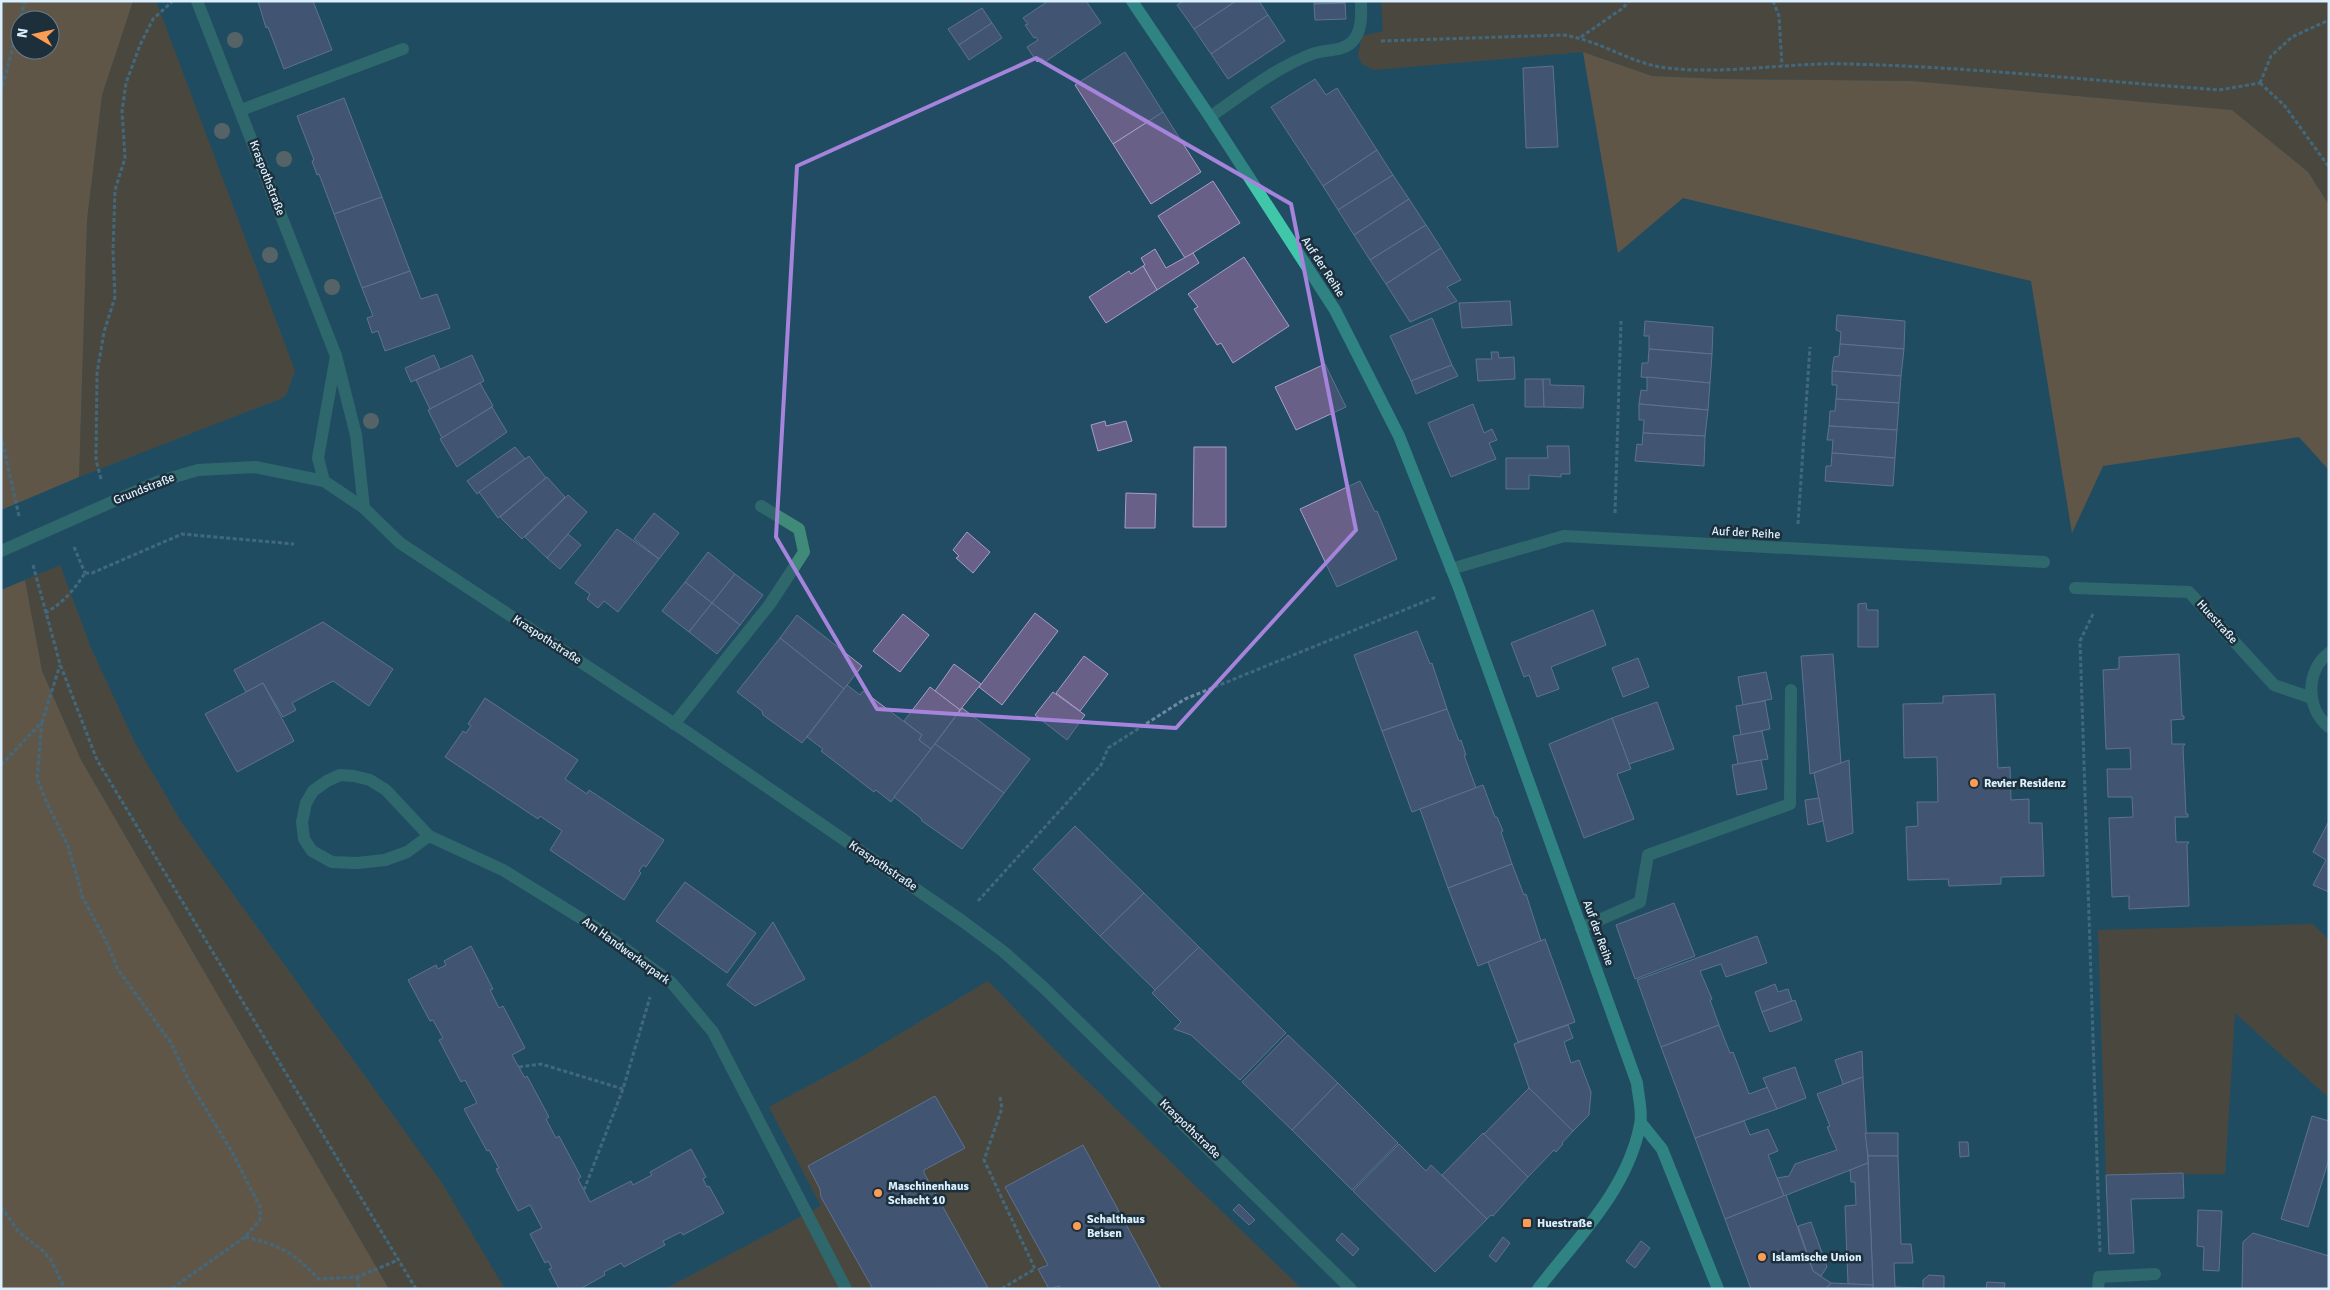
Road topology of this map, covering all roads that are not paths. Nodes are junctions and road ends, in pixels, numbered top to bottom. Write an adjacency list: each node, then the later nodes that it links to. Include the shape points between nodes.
1 (197, 1): 5 (street, Kraspothstraße)
2 (1132, 1): 6 (main road, Auf der Reihe)
3 (1361, 1): 6 (street, via 1362,25 1352,42 1285,66)
4 (403, 49): 5 (street)
5 (241, 110): 7 (street, Kraspothstraße)
6 (1210, 117): 13 (main road, Auf der Reihe, via 1335,310 1399,436)
7 (336, 356): 8 (street, via 318,458); 10 (street, Kraspothstraße, via 356,435)
8 (324, 481): 10 (street, Kraspothstraße); 11 (street, Grundstraße, via 255,466 198,470 157,482)
9 (761, 506): 18 (street, via 799,529 804,552 770,604)
10 (364, 508): 18 (street, Kraspothstraße, via 400,543)
11 (1, 551)
12 (2044, 562): 13 (street, Auf der Reihe, via 1564,536)
13 (1451, 569): 21 (main road, Auf der Reihe)
14 (2075, 588): 17 (street, Huestraße, via 2189,592 2274,685)
15 (2329, 653): 17 (street, via 2316,669 2311,683)
16 (1791, 690): 21 (street, via 1790,804 1648,855 1640,902)
17 (2312, 698): 19 (street, via 2316,712)
18 (674, 724): 26 (street, Kraspothstraße, via 1004,952)
19 (2329, 728)
20 (429, 836): 20 (street, Am Handwerkerpark, via 386,790 370,780 354,776 340,775 313,791 306,803 302,822 304,838 312,851 332,862 384,860 407,852); 25 (street, Am Handwerkerpark, via 504,870 595,927 671,982 713,1032)
21 (1581, 928): 22 (main road, Auf der Reihe, via 1637,1083)
22 (1641, 1123): 27 (main road, Auf der Reihe, via 1628,1164 1618,1183 1597,1216); 28 (main road, via 1662,1149)
23 (2155, 1274): 24 (street)
24 (2098, 1283)
25 (846, 1289)
26 (1351, 1289)
27 (1538, 1289)
28 (1718, 1289)

